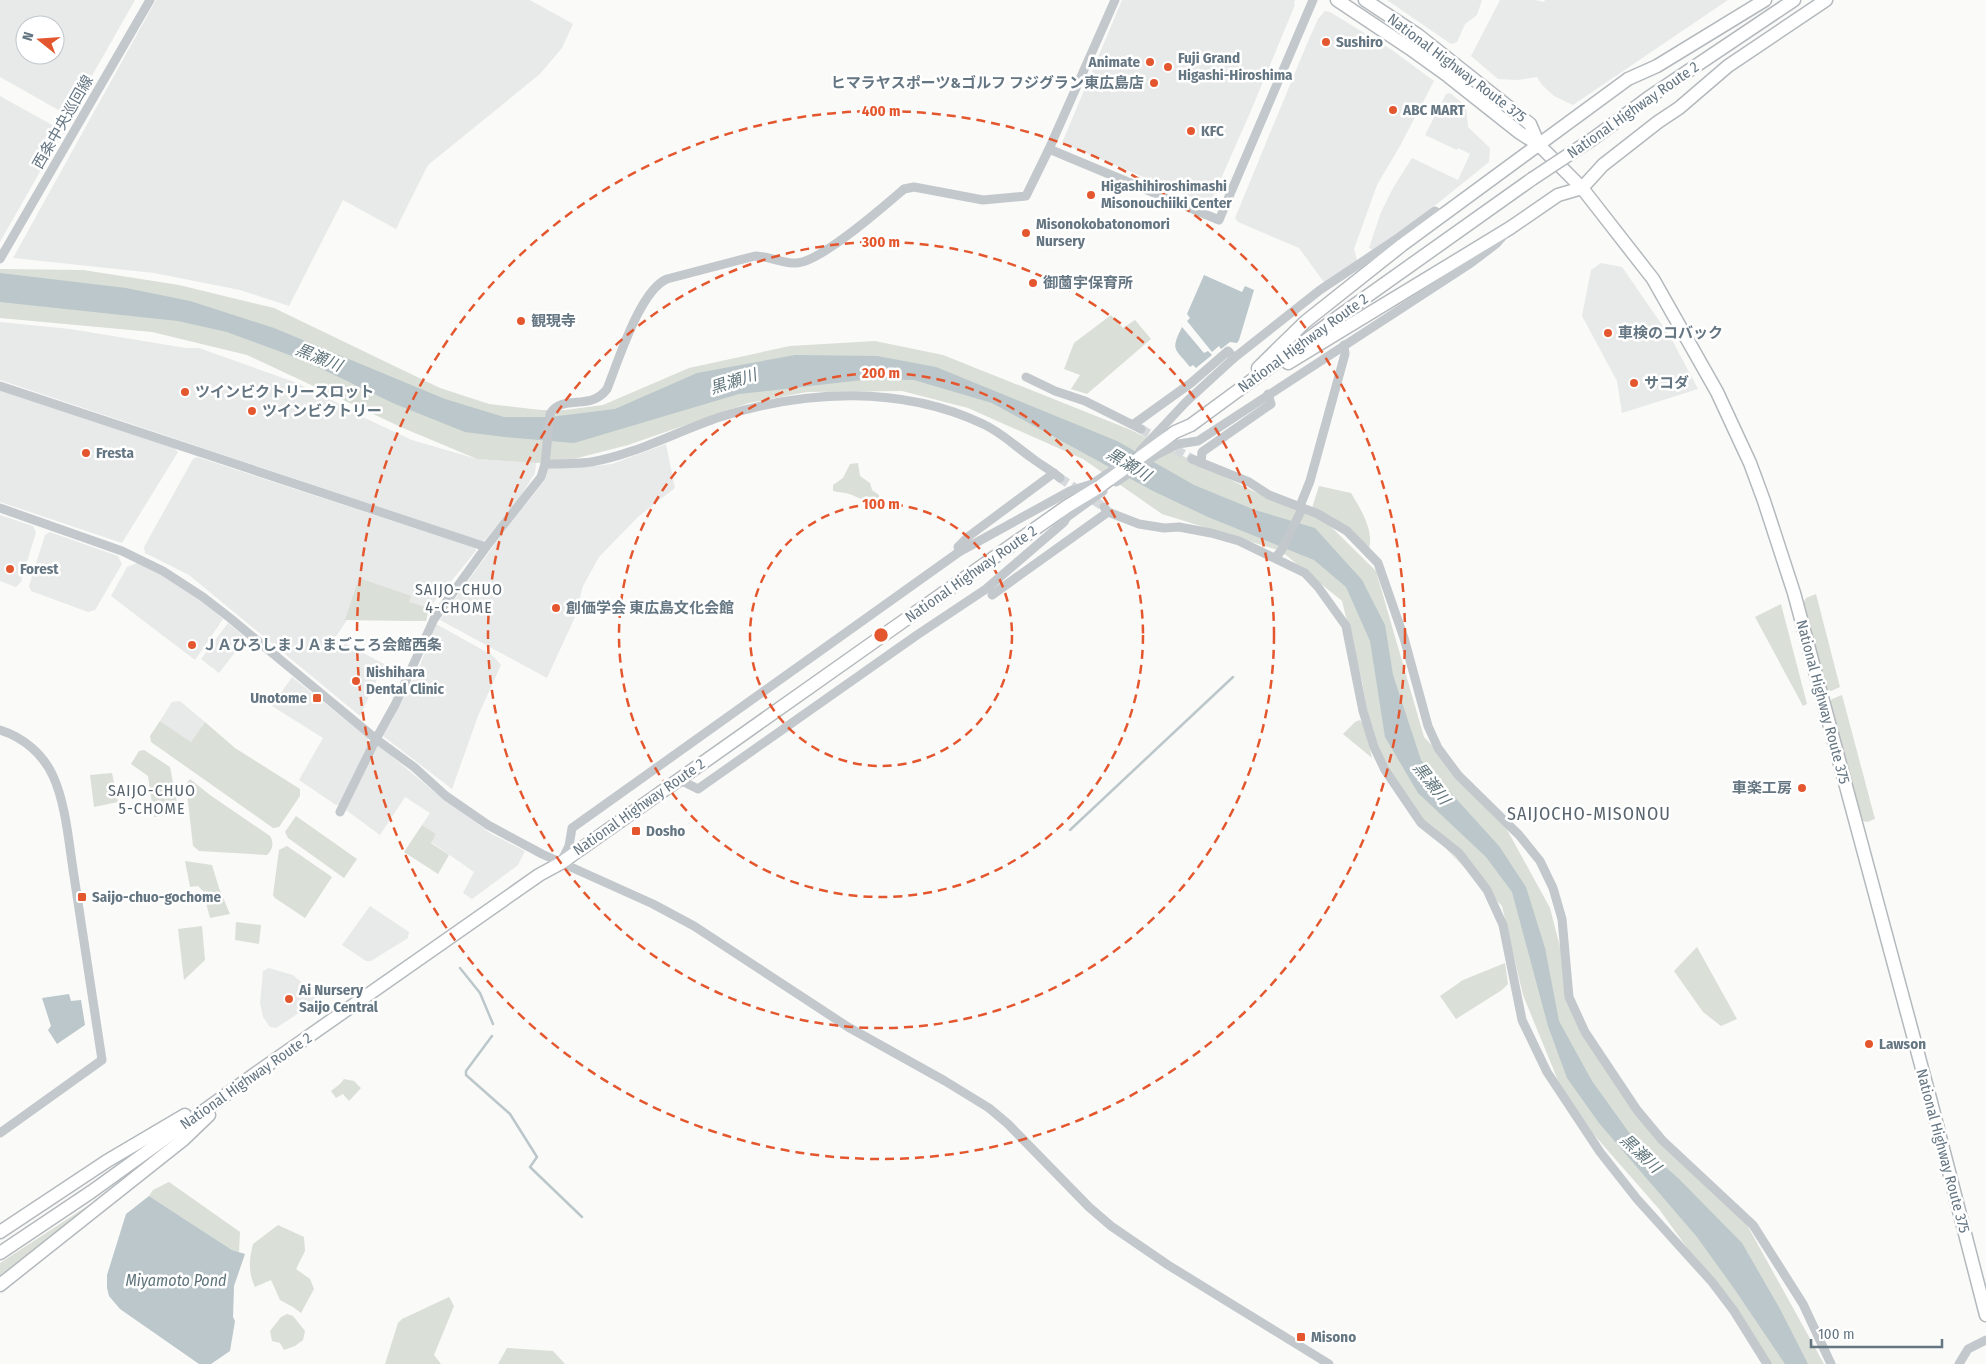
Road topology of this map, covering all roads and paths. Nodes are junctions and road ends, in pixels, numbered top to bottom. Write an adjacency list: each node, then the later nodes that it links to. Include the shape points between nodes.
1 (150, 0): 14 (street, 西条中央巡回線)
2 (1115, 0): 10 (street)
3 (1313, 0): 10 (street, via 1220,220)
4 (1337, 0): 9 (highway, National Highway Route 375, via 1409,48)
5 (1365, 0): 9 (highway, National Highway Route 375, via 1418,35 1530,124)
6 (1765, 0): 9 (highway, via 1657,66 1628,79)
7 (1794, 0): 20 (highway, National Highway Route 2, bridge, via 1532,179)
8 (1826, 0): 11 (highway, via 1728,66 1679,108 1603,165)
9 (1539, 144): 11 (highway, National Highway Route 375); 12 (highway)
10 (1049, 149): 24 (street, via 1026,196 983,200 914,187 904,189 847,236 806,262 756,256 660,282 638,314 602,397 554,407 550,414)
11 (1582, 188): 13 (highway, via 1558,194); 42 (highway, National Highway Route 375, via 1653,279 1717,392 1764,502 1806,640)
12 (1441, 215): 16 (street, via 1435,211 1320,290); 20 (highway, via 1305,322 1256,370)
13 (1510, 228): 15 (street, via 1496,244 1471,263); 20 (highway)
14 (0, 259)
15 (1344, 345): 19 (street); 27 (street, via 1345,354)
16 (1234, 358): 17 (street, via 1228,351 1138,426); 21 (street, via 1186,402)
17 (1026, 377)
18 (0, 386): 28 (street)
19 (1268, 394): 21 (street, via 1198,440); 23 (street, via 1271,404 1202,452)
20 (1191, 425): 21 (highway, National Highway Route 2, via 1175,432)
21 (1150, 451): 25 (highway, National Highway Route 2)
22 (1192, 459): 23 (street)
23 (1201, 463): 27 (street)
24 (545, 464): 28 (street, via 534,488); 29 (street, via 604,459 720,417 770,404 825,396 887,396 940,406 984,424 1057,476 969,536 958,547)
25 (1098, 488): 29 (street, via 1070,491); 34 (highway, National Highway Route 2, via 1066,507); 34 (street, via 986,590 698,789)
26 (0, 508): 33 (street, via 122,551 163,571 230,618)
27 (1301, 508): 30 (street); 46 (street, via 1347,531 1378,563 1404,638 1428,726 1438,748 1458,775 1519,835 1540,861 1553,888 1562,919 1569,997 1585,1032 1637,1110 1662,1140 1753,1225 1804,1304)
28 (486, 546): 33 (street, via 434,619 395,706)
29 (960, 552): 36 (street, via 572,828 570,846)
30 (1278, 554): 31 (street, via 1211,533 1140,524 1106,510); 45 (street, via 1318,586 1346,626 1363,711 1385,770 1421,823 1460,853 1487,890 1503,925 1522,1020 1547,1072 1600,1152 1637,1199 1712,1282)
31 (992, 595)
32 (0, 730): 38 (street, via 17,736 36,751 50,770 59,794 102,1060)
33 (376, 739): 35 (street); 36 (street, via 446,796 488,825)
34 (678, 780): 36 (highway, National Highway Route 2)
35 (340, 812)
36 (561, 863): 37 (highway, National Highway Route 2, via 539,875); 44 (street, via 694,926 848,1026 988,1108 1111,1226)
37 (252, 1076): 39 (highway, via 107,1161); 40 (highway, National Highway Route 2); 41 (highway, via 184,1138)
38 (0, 1133)
39 (0, 1232)
40 (0, 1253)
41 (0, 1286)
42 (1986, 1315)
43 (1986, 1340): 47 (street, via 1968,1349)
44 (1329, 1364)
45 (1767, 1364)
46 (1832, 1364)
47 (1959, 1364)

